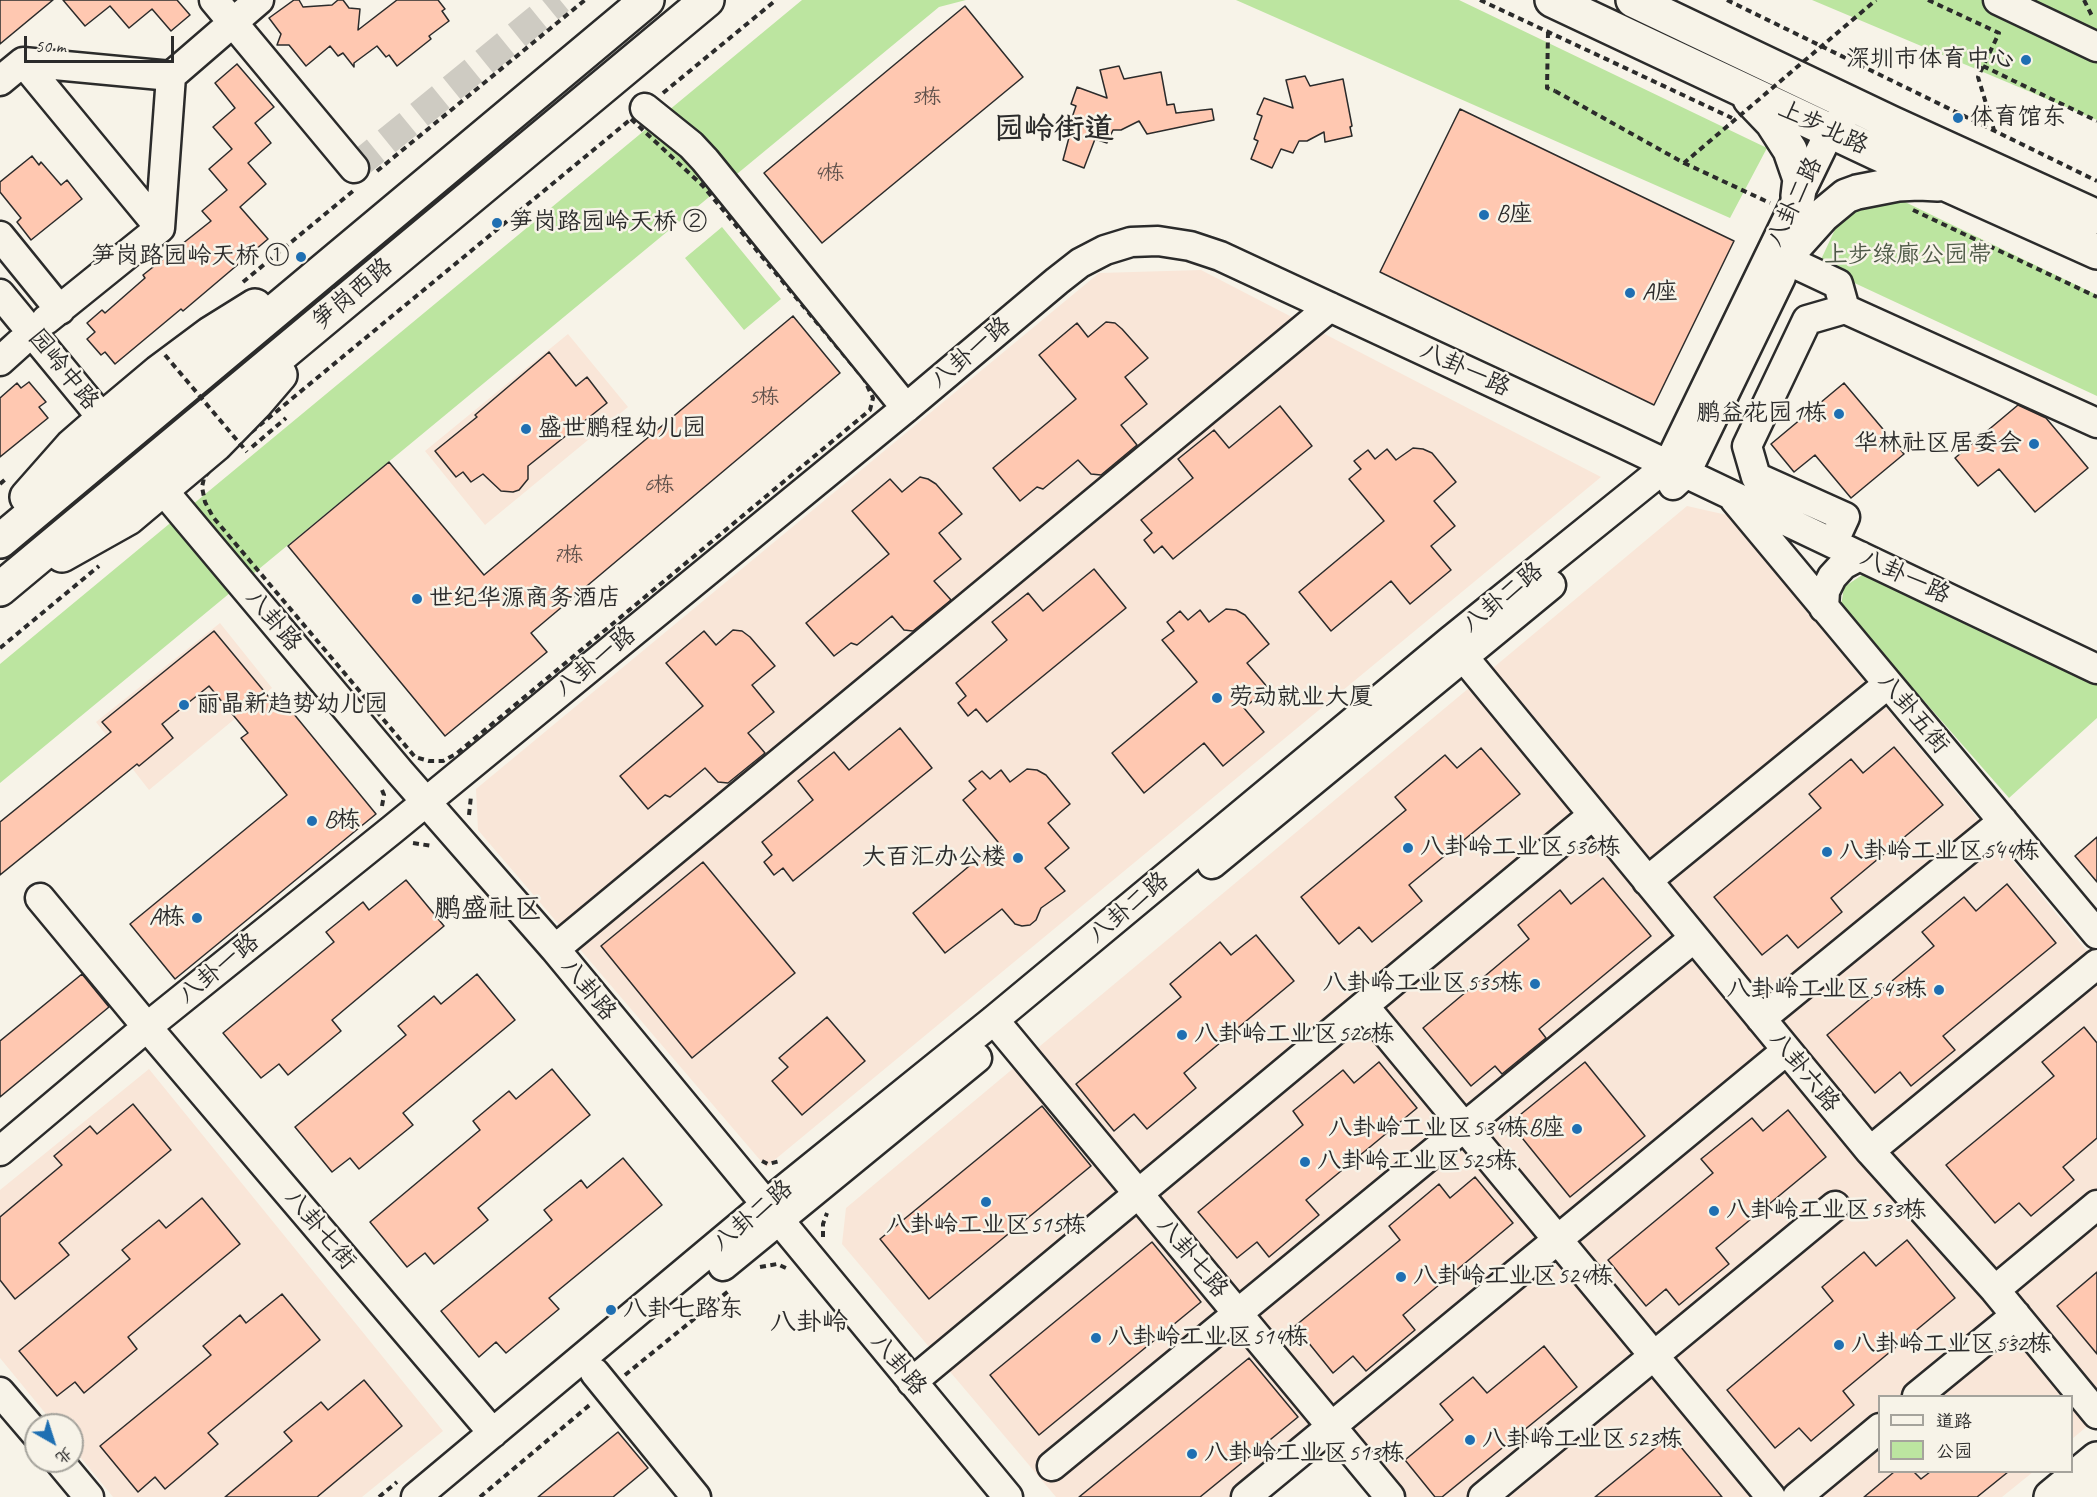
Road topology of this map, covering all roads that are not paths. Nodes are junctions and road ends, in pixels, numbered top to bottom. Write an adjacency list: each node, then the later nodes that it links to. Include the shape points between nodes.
1 (214, 0): 8 (street)
2 (259, 0): 8 (street)
3 (647, 0): 25 (main road, 笋岗西路)
4 (707, 0): 28 (main road, 笋岗西路)
5 (1552, 0): 13 (main road, 上步北路)
6 (1633, 0): 14 (main road, 上步北路)
7 (1998, 0): 9 (street)
8 (233, 22): 11 (street); 17 (street)
9 (2097, 47)
10 (23, 62): 11 (street); 12 (street); 21 (street)
11 (171, 76): 21 (street)
12 (0, 81)
13 (1739, 105): 16 (main road, 上步北路); 19 (main road, via 1772,122 1790,150 1800,179)
14 (1855, 105): 16 (street, 八卦二路); 20 (main road, 上步北路)
15 (644, 109): 30 (street, via 705,160)
16 (1839, 135): 18 (main road, 上步北路); 19 (street, 八卦二路); 24 (street, 八卦二路)
17 (362, 177)
18 (1947, 184): 23 (main road, 上步北路); 24 (main road, via 1898,184 1846,196 1823,215)
19 (1798, 196): 33 (street, 八卦二路)
20 (2097, 217)
21 (160, 228): 22 (street, via 53,315)
22 (0, 236)
23 (2097, 252)
24 (1793, 253): 29 (street, via 1838,284); 33 (street, 八卦二路)
25 (318, 275): 31 (main road, via 210,334); 37 (main road, 笋岗西路)
26 (0, 294): 31 (street, 园岭中路)
27 (1330, 307): 30 (street, 八卦一路, via 1190,246 1131,242 1080,263); 33 (street, 八卦一路); 52 (street)
28 (337, 308): 34 (main road, via 256,403 216,444); 40 (main road, 笋岗西路)
29 (1845, 309): 32 (street); 38 (street, via 1807,320 1747,446 1756,477 1845,517)
30 (906, 408): 45 (street, 八卦一路)
31 (103, 419): 36 (main road, via 72,446)
32 (2097, 423)
33 (1677, 469): 35 (street, 八卦一路); 42 (street, 八卦二路)
34 (162, 489): 40 (main road, via 128,518); 45 (street, 八卦路)
35 (1730, 494): 38 (street, 八卦一路); 41 (street, 八卦五街)
36 (0, 530)
37 (0, 541)
38 (1833, 543): 39 (street, 八卦一路)
39 (1860, 556): 41 (street, via 1832,577 1825,591); 43 (street, 八卦一路)
40 (0, 589)
41 (1824, 608): 44 (street, 八卦五街)
42 (1456, 649): 46 (street, 八卦六路); 57 (street, 八卦二路)
43 (2097, 669)
44 (1888, 684): 47 (street, 八卦五街); 48 (street)
45 (426, 801): 52 (street, 八卦路); 56 (street, 八卦一路)
46 (1593, 815): 48 (street, 八卦六路); 54 (street)
47 (2003, 821): 50 (street, 八卦五街); 55 (street)
48 (1647, 881): 51 (street, 八卦六路)
49 (40, 898): 56 (street, 八卦七街)
50 (2097, 934)
51 (1694, 938): 55 (street, 八卦六路); 59 (street)
52 (555, 949): 65 (street, 八卦路)
53 (2097, 964): 61 (street)
54 (1364, 1006): 59 (street); 62 (street)
55 (1761, 1019): 58 (street, 八卦六路)
56 (147, 1027): 60 (street, 八卦一路); 79 (street, 八卦七街)
57 (1000, 1027): 62 (street, 八卦七路); 65 (street, 八卦二路)
58 (1787, 1050): 61 (street, 八卦六路); 66 (street)
59 (1465, 1126): 66 (street); 68 (street)
60 (0, 1151)
61 (1870, 1151): 67 (street, 八卦六路)
62 (1139, 1194): 68 (street, 八卦七路); 71 (street)
63 (2097, 1205): 67 (street)
64 (1835, 1206): 70 (street)
65 (772, 1214): 71 (street, 八卦路); 72 (street, 八卦二路, via 743,1250); 79 (street, 八卦二路)
66 (1559, 1239): 70 (street); 77 (street)
67 (1995, 1290): 69 (street, 八卦六路)
68 (1238, 1314): 77 (street, 八卦七路); 81 (street)
69 (2016, 1315): 74 (street); 75 (street, 八卦六路)
70 (1654, 1356): 91 (street); 92 (street)
71 (912, 1382): 88 (street, 八卦路)
72 (604, 1384): 86 (street, 八卦二路); 87 (street)
73 (0, 1392): 76 (street)
74 (1918, 1395)
75 (2097, 1414)
76 (24, 1420)
77 (1331, 1427): 89 (street); 90 (street, 八卦七路)
78 (1878, 1430): 93 (street)
79 (493, 1433): 85 (street, 八卦二路)
80 (2097, 1459): 94 (main road)
81 (1052, 1466)
82 (69, 1473): 84 (street)
83 (2097, 1490): 95 (main road)
84 (89, 1497)
85 (416, 1497)
86 (444, 1497)
87 (696, 1497)
88 (1008, 1497)
89 (1246, 1497)
90 (1390, 1497)
91 (1484, 1497)
92 (1771, 1497)
93 (1797, 1497)
94 (2051, 1497)
95 (2089, 1497)

